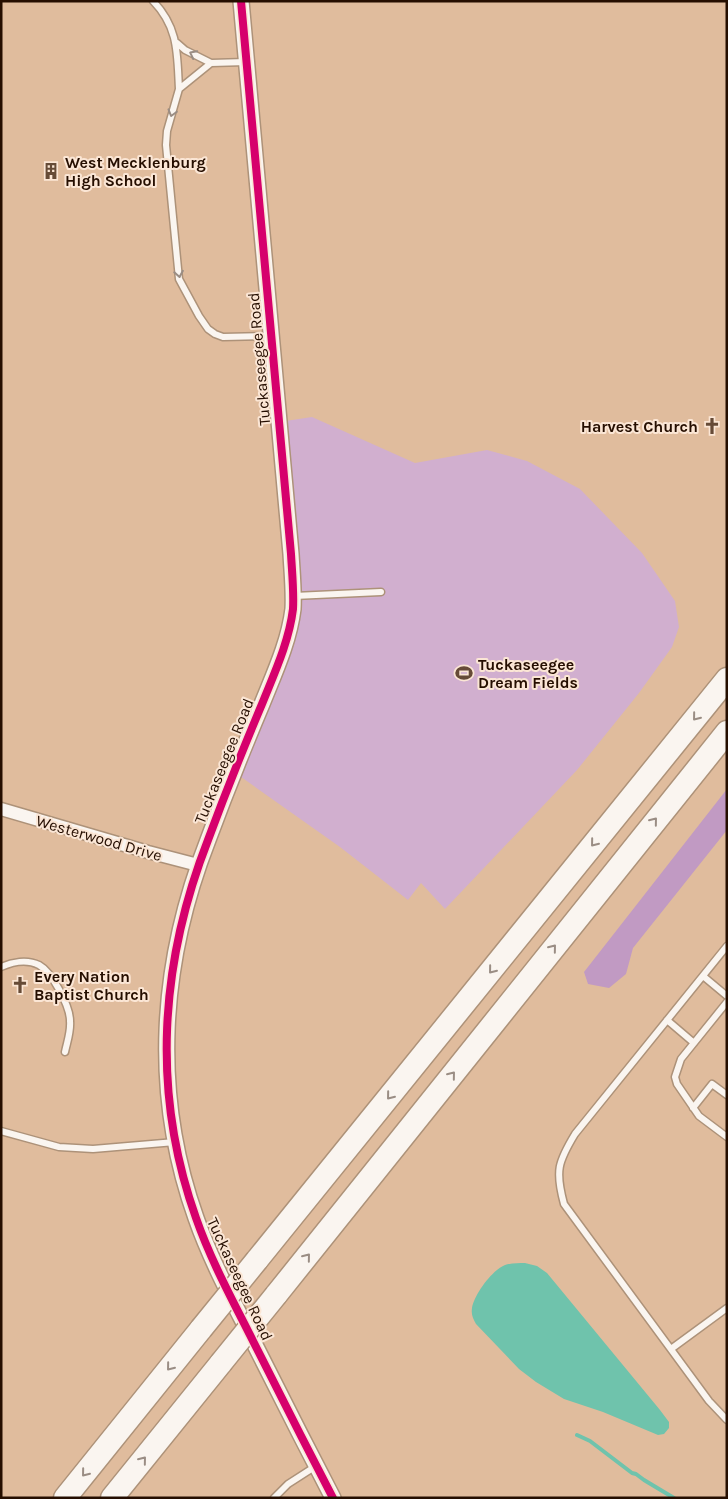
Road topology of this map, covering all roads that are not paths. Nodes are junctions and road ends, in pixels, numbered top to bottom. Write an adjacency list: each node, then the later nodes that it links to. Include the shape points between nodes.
1 (154, 1): 3 (lane, via 165,14)
2 (241, 1): 4 (street, Tuckaseegee Road)
3 (177, 43): 5 (lane, one-way to 3); 6 (lane)
4 (246, 62): 5 (lane); 7 (street, Tuckaseegee Road)
5 (211, 63): 6 (lane)
6 (179, 88): 7 (lane, one-way to 7, via 166,145 179,279 199,316 214,334 223,337)
7 (271, 336): 9 (street, Tuckaseegee Road)
8 (381, 592): 9 (lane)
9 (293, 596): 13 (street, Tuckaseegee Road, via 282,653)
10 (727, 679): 31 (highway, one-way to 31, bridge)
11 (727, 732): 32 (highway, one-way to 11, bridge)
12 (1, 809): 13 (street, Westerwood Drive)
13 (198, 865): 26 (street, Tuckaseegee Road, via 177,938 169,998 167,1081)
14 (727, 946): 16 (lane)
15 (1, 968): 21 (lane, via 12,962 34,963 50,977 68,1007 70,1028)
16 (703, 976): 17 (lane); 19 (lane)
17 (727, 996)
18 (727, 1002): 20 (lane)
19 (667, 1020): 20 (lane); 28 (lane, via 575,1134 562,1155 559,1171 564,1204)
20 (694, 1043): 23 (lane, via 681,1059 675,1077)
21 (65, 1052)
22 (727, 1095): 23 (lane, via 712,1084)
23 (693, 1108): 25 (lane)
24 (1, 1131): 26 (lane, via 59,1147)
25 (727, 1137)
26 (176, 1142): 30 (street, Tuckaseegee Road, via 196,1217 214,1264)
27 (727, 1308): 28 (lane)
28 (671, 1349): 29 (lane, via 709,1402)
29 (727, 1420)
30 (316, 1466): 33 (lane, via 288,1484); 34 (street, Tuckaseegee Road)
31 (64, 1498)
32 (112, 1498)
33 (274, 1498)
34 (333, 1498)

